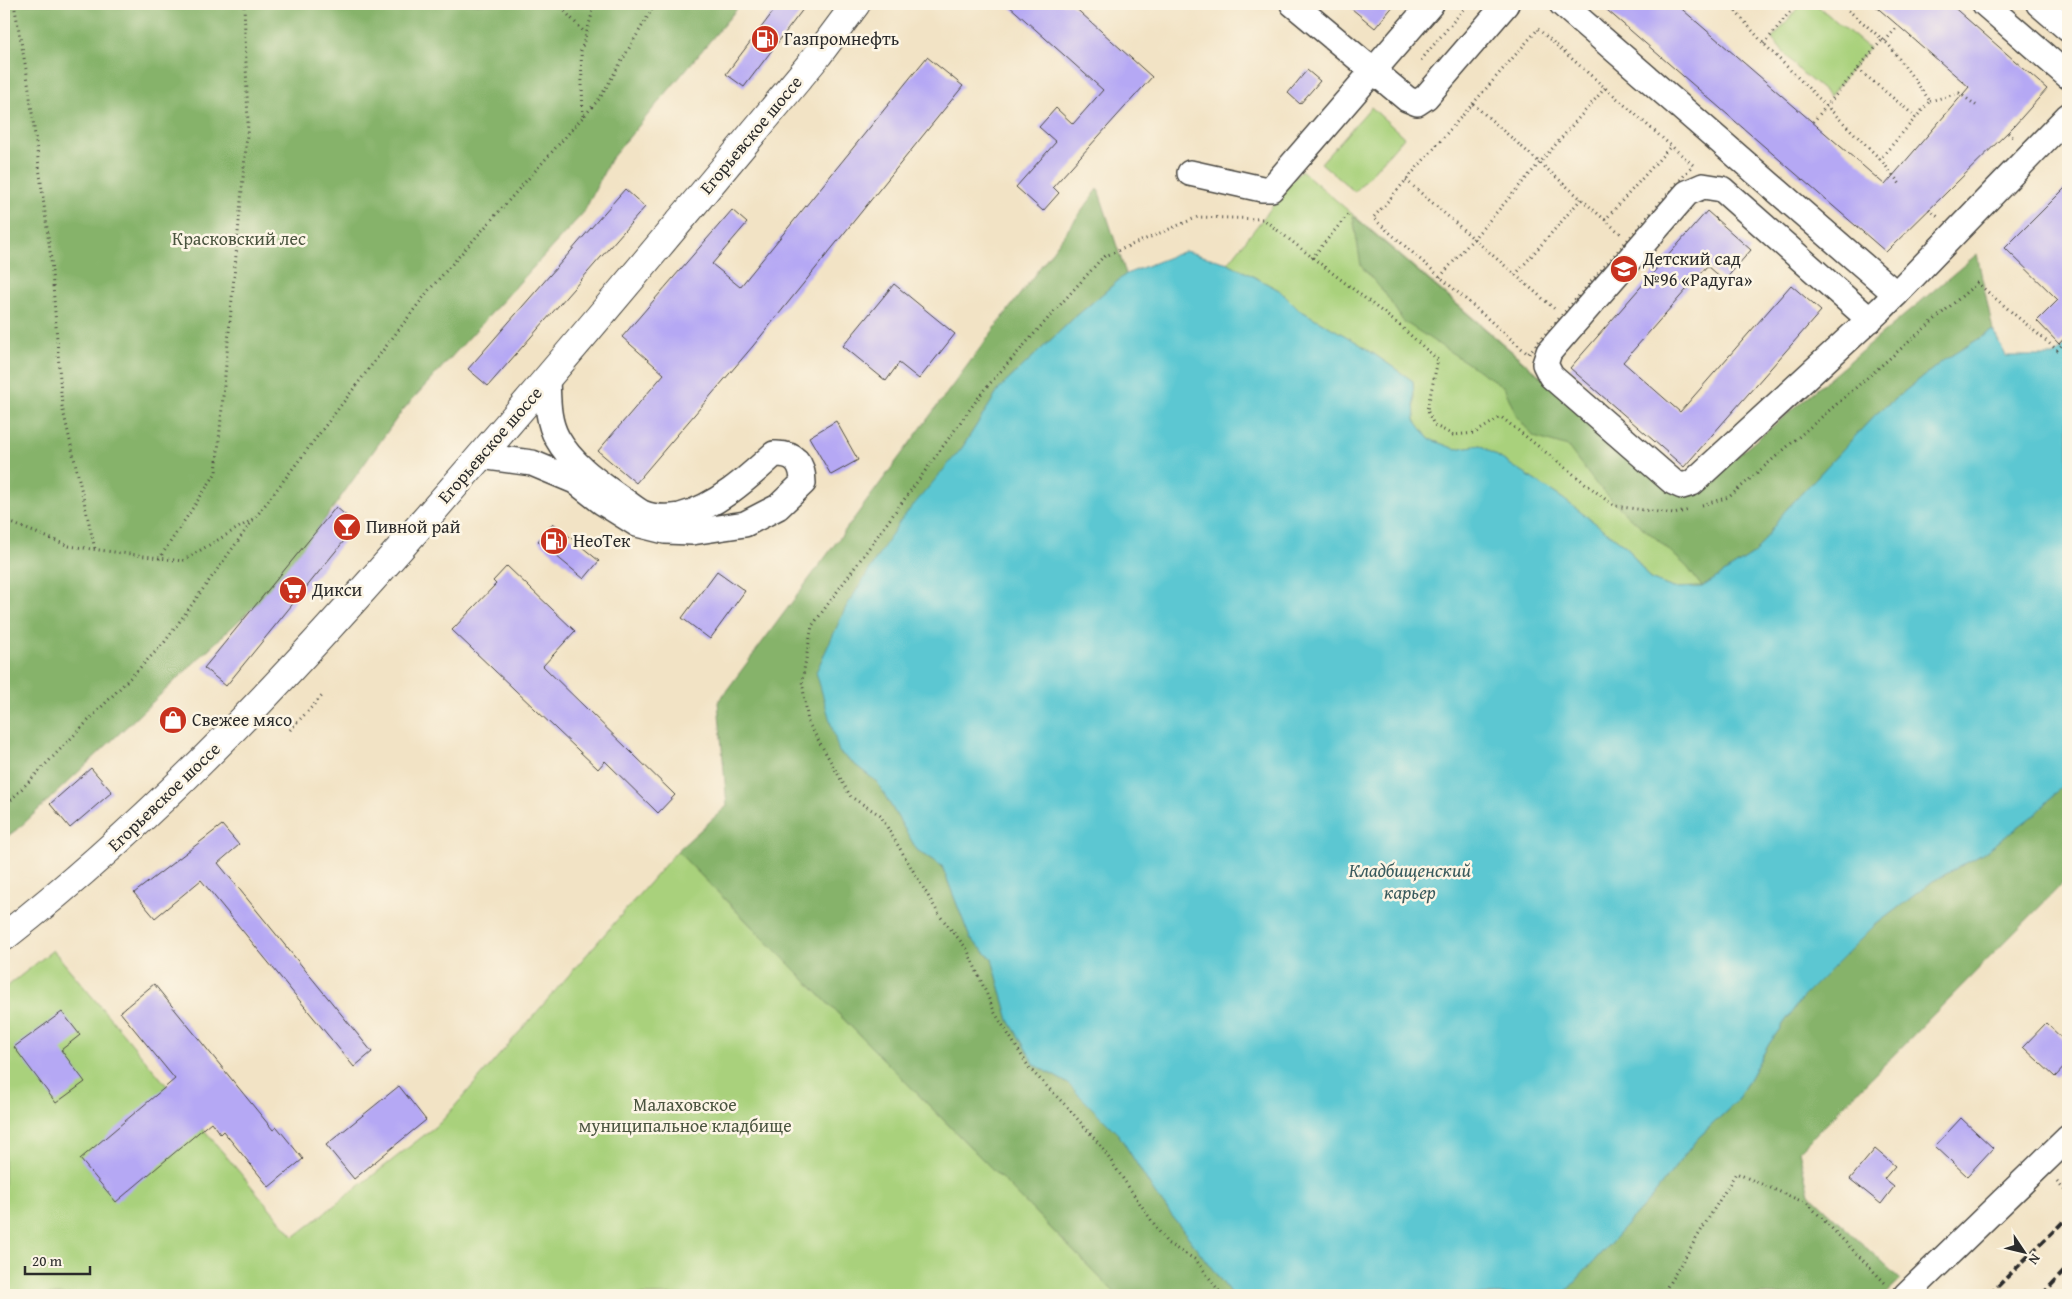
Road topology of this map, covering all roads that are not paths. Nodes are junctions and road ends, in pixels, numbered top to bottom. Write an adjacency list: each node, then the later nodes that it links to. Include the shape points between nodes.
1 (856, 4): 17 (main road, Егорьевское шоссе, via 818,56)
2 (1293, 4): 9 (lane)
3 (1431, 4): 9 (lane)
4 (1506, 4): 9 (lane, via 1426,97 1416,103)
5 (1562, 4): 13 (lane)
6 (1985, 4): 10 (lane)
7 (2039, 4): 8 (lane)
8 (2068, 29)
9 (1374, 71): 12 (lane, via 1271,189)
10 (2068, 76)
11 (2068, 116): 15 (lane)
12 (1190, 173)
13 (1801, 212): 14 (lane); 15 (lane)
14 (1778, 238): 16 (lane); 16 (lane, via 1722,189 1703,186 1687,193 1633,244 1567,320 1545,364 1551,376 1673,482 1682,486 1692,483)
15 (1896, 294): 16 (lane)
16 (1870, 320)
17 (548, 379): 18 (main road, Егорьевское шоссе); 18 (lane, via 548,413 556,437 576,464 642,513 660,518 697,510 749,478 774,454 786,453 798,462 803,471 803,483 778,507 744,524 692,532 666,531 637,524 575,481 532,462)
18 (480, 456): 19 (main road, Егорьевское шоссе, via 248,716 100,858)
19 (4, 937)
20 (2068, 1138): 21 (lane)
21 (1898, 1292)

